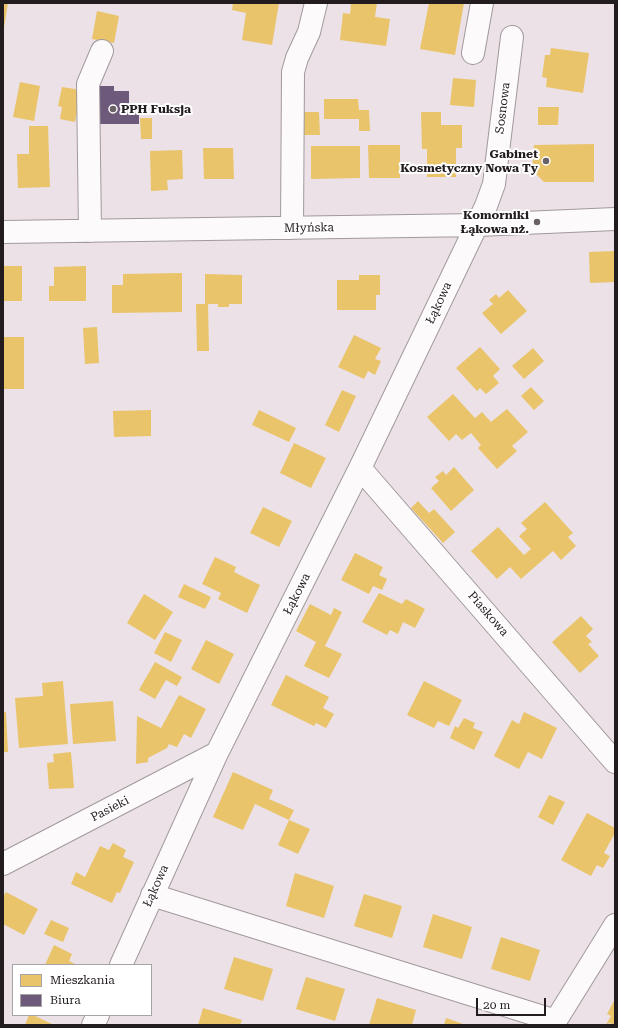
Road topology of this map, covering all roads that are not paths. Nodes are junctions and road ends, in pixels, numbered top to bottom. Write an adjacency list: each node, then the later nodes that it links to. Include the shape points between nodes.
1 (316, 3): 8 (street, via 309,32 293,72)
2 (482, 3): 5 (street)
3 (512, 37): 7 (street, Sosnowa, via 494,184)
4 (102, 51): 9 (street, via 88,84)
5 (473, 53)
6 (615, 219): 7 (street, Młyńska)
7 (478, 225): 8 (street, Młyńska); 11 (street, Łąkowa)
8 (292, 228): 9 (street, Młyńska)
9 (90, 231): 10 (street, Młyńska)
10 (3, 232)
11 (360, 468): 12 (street, Łąkowa); 13 (street, Piaskowa)
12 (218, 753): 14 (street, Pasieki); 15 (street, Łąkowa)
13 (615, 762)
14 (3, 864)
15 (152, 895): 17 (street, Łąkowa); 19 (street)
16 (615, 925): 19 (street)
17 (121, 964)
18 (98, 1016): 20 (street)
19 (555, 1023)
20 (93, 1025)

